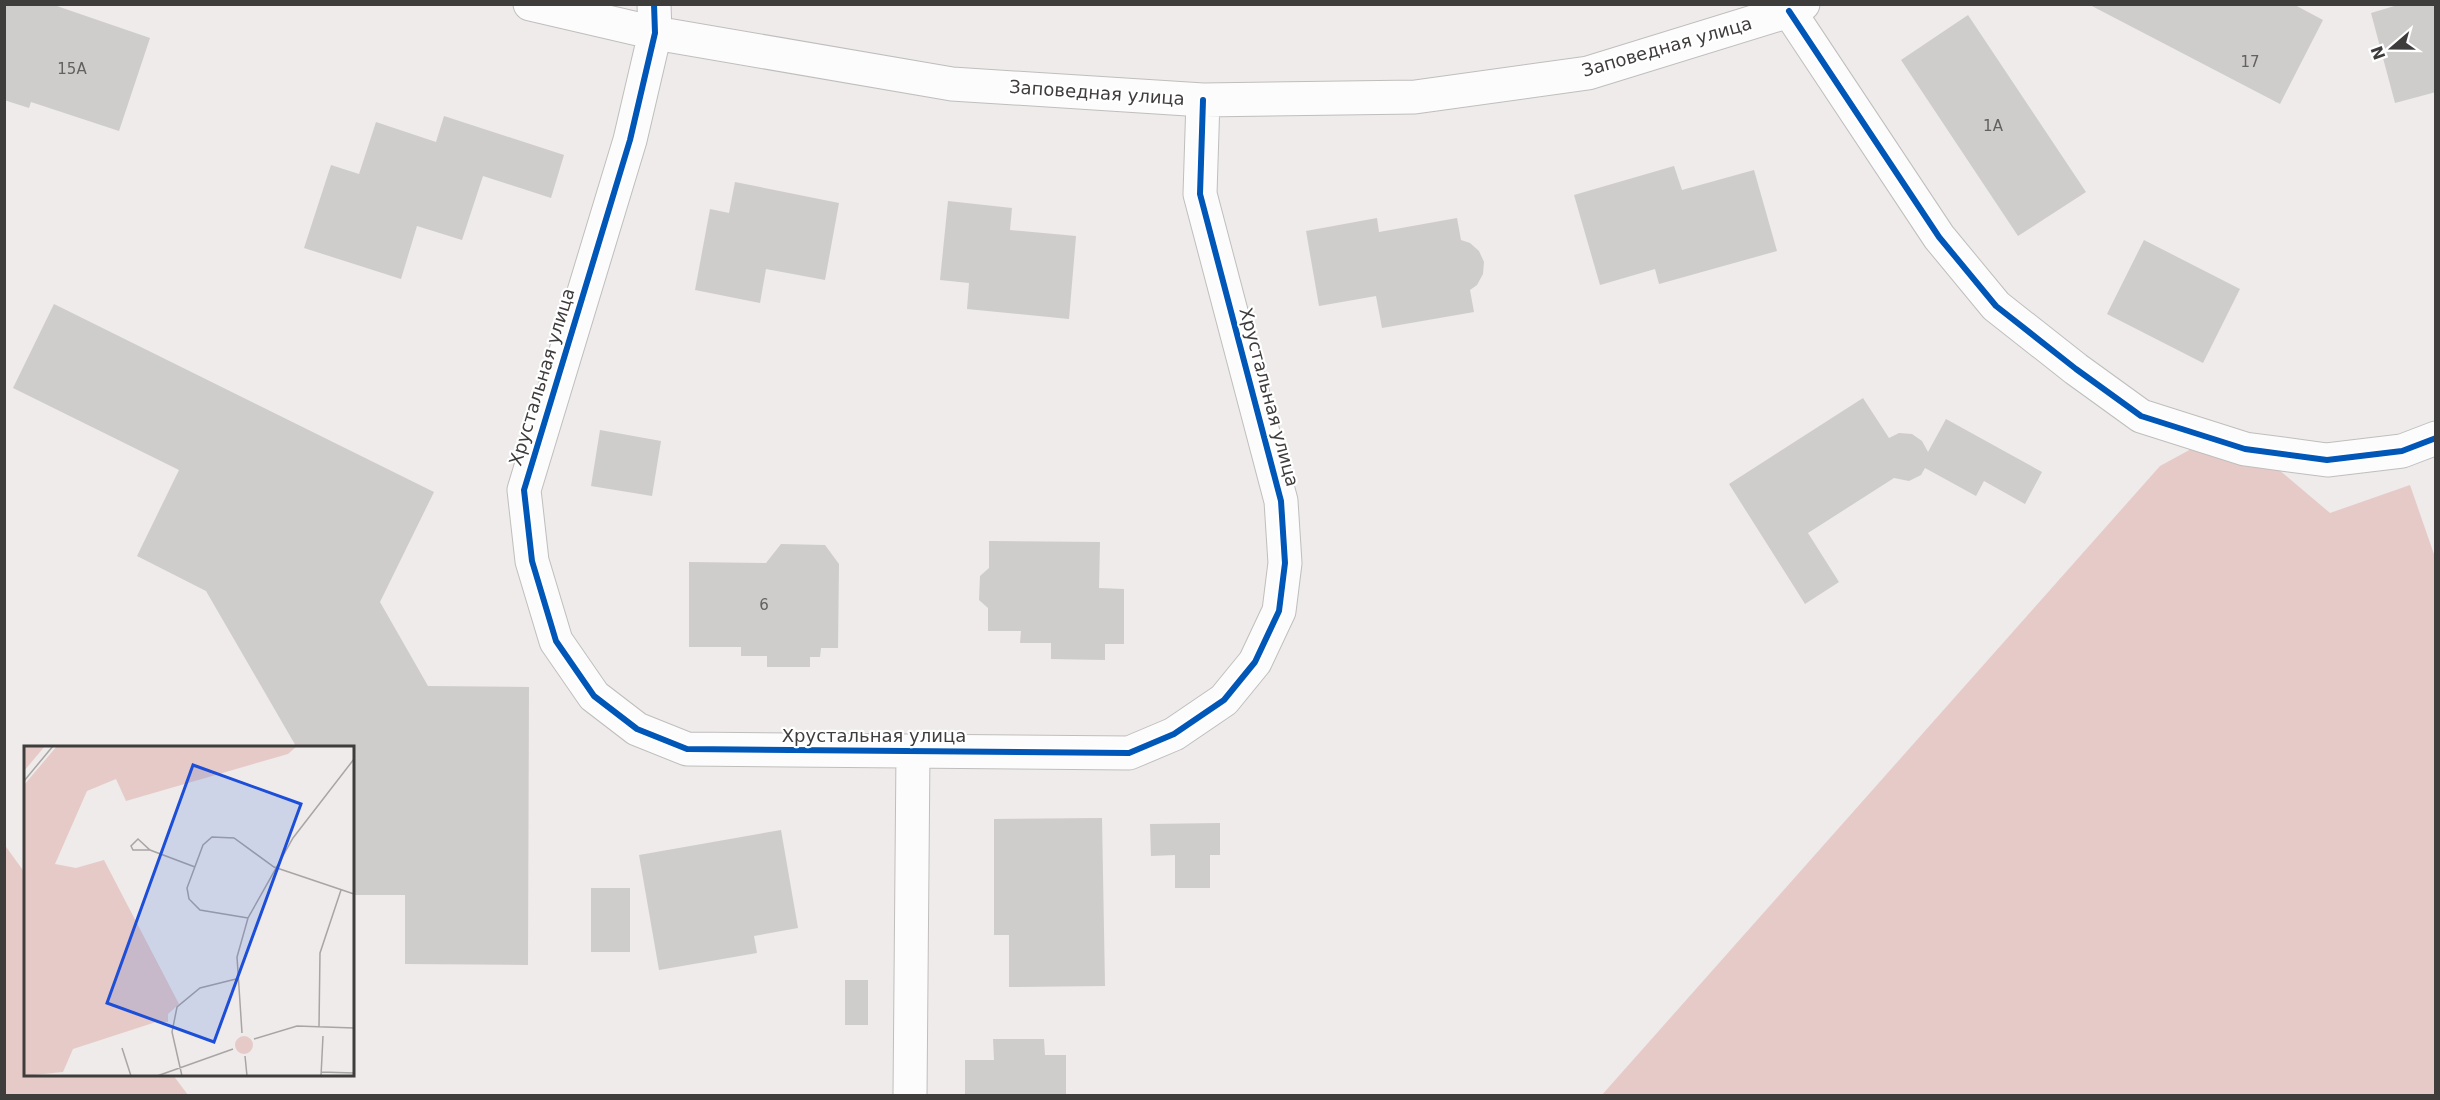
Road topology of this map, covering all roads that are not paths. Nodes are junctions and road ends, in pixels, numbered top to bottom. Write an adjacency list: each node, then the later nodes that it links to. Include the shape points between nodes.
1 (530, 4): 3 (street, Заповедная улица)
2 (1796, 8): 4 (street, Заповедная улица, via 1588,73 1415,97); 5 (street, via 1939,237 1996,306 2141,416 2245,448 2327,460 2402,451)
3 (654, 19): 4 (street, Заповедная улица, via 952,84); 6 (street, Хрустальная улица, via 630,140 524,490 532,561 556,641 594,696 637,729 687,749)
4 (1203, 100): 6 (street, Хрустальная улица, via 1200,194 1281,501 1285,562 1279,611 1255,662 1224,700 1174,734 1129,753)
5 (2436, 438)
6 (913, 751): 7 (street)
7 (910, 1095)

